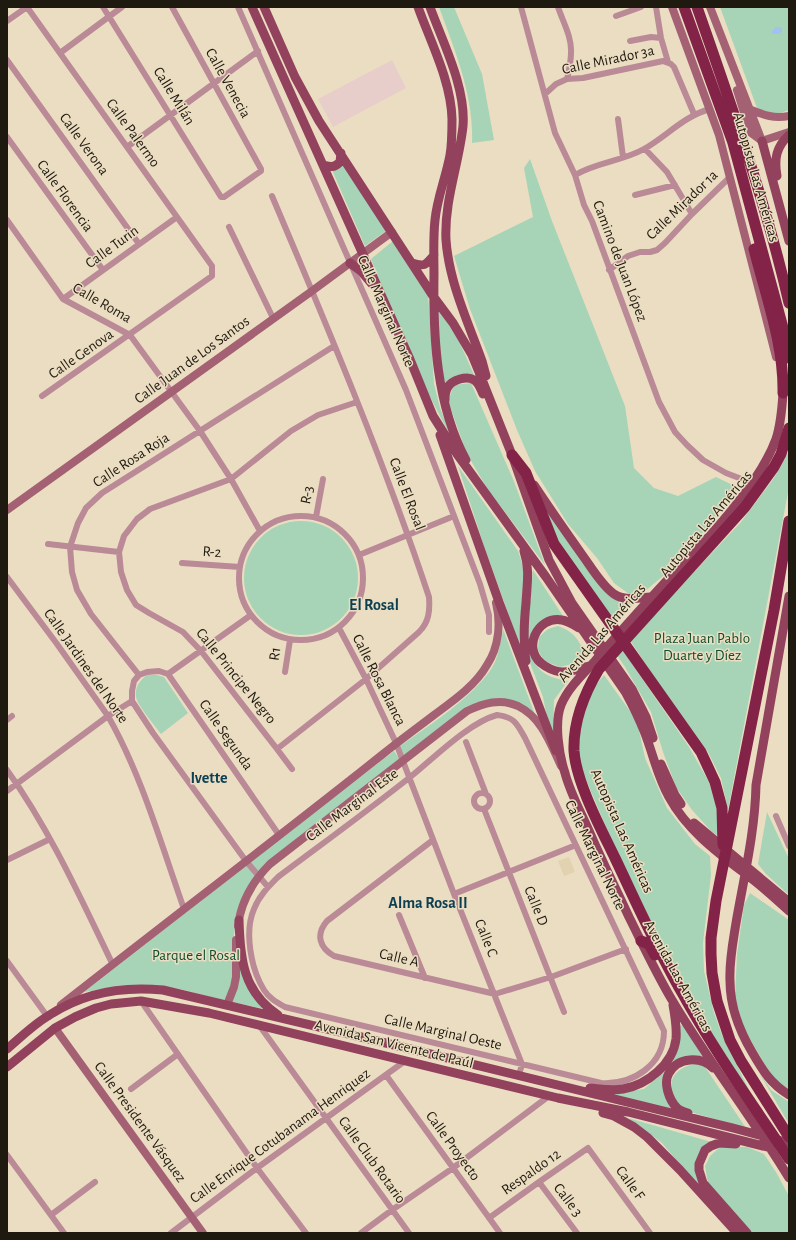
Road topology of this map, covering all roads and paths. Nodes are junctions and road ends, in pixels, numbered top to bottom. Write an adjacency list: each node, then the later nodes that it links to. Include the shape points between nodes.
1 (27, 7): 20 (street); 24 (street, Calle Palermo)
2 (103, 7): 19 (street, Calle Milán)
3 (122, 7): 19 (street)
4 (172, 7): 29 (street, Calle Venecia)
5 (238, 7): 23 (street, Calle Marginal Norte)
6 (252, 7): 45 (main road)
7 (264, 7): 43 (main road, via 295,77)
8 (418, 7): 52 (main road, via 442,70 451,112 452,136)
9 (430, 7): 52 (main road, via 455,72 463,108 461,137)
10 (521, 7): 30 (street, Camino de Juan López)
11 (558, 7): 28 (street, via 571,46)
12 (641, 7): 18 (street)
13 (656, 7): 21 (street)
14 (672, 7): 31 (street, Avenida Las Américas)
15 (684, 7): 40 (highway, Autopista Las Américas)
16 (697, 7): 56 (highway, Autopista Las Américas, via 741,131)
17 (710, 7): 27 (street)
18 (616, 16)
19 (109, 17): 24 (street); 34 (street, Calle Milán)
20 (7, 21)
21 (661, 38): 22 (street); 26 (street)
22 (630, 41)
23 (258, 51): 29 (street); 65 (street, Calle Marginal Norte)
24 (60, 53): 41 (street, Calle Palermo)
25 (7, 60): 62 (street, Calle Verona)
26 (668, 62): 28 (street, Calle Mirador 3a); 33 (street, Calle Mirador 3a, via 674,67)
27 (731, 62): 32 (street); 39 (street, via 748,126 754,136)
28 (567, 79): 30 (street, Calle Mirador 3a, via 556,84)
29 (213, 84): 34 (street); 51 (street, Calle Venecia, via 262,171)
30 (545, 94): 46 (street, Camino de Juan López, via 556,133)
31 (710, 109): 33 (street); 47 (street, Avenida Las Américas)
32 (750, 109): 35 (street, via 777,118); 39 (street)
33 (694, 114): 42 (street)
34 (170, 115): 41 (street); 51 (street, Calle Milán)
35 (789, 116)
36 (618, 119): 44 (street)
37 (789, 134): 39 (street); 53 (main road, via 778,148 775,163)
38 (7, 137): 67 (street, Calle Florencia)
39 (762, 141): 53 (main road)
40 (733, 143): 79 (highway, Autopista Las Américas); 81 (highway, via 748,223 781,353)
41 (127, 148): 55 (street, Calle Palermo)
42 (645, 149): 44 (street); 48 (street, via 667,172)
43 (340, 153): 45 (main road, via 340,162 337,166); 60 (main road)
44 (623, 157): 46 (street)
45 (323, 165): 63 (main road)
46 (575, 175): 68 (street, Camino de Juan López)
47 (730, 177): 54 (street, Calle Mirador 1a); 81 (street, Avenida Las Américas, via 775,352)
48 (674, 185): 49 (street); 54 (street)
49 (635, 195)
50 (272, 196): 71 (street, Calle El Rosal)
51 (223, 198)
52 (444, 198): 64 (main road, via 435,220); 85 (main road, via 451,275 482,361)
53 (781, 211): 61 (main road)
54 (692, 214): 68 (street, Calle Mirador 1a, via 657,250 628,256)
55 (177, 217): 62 (street, Calle Turin); 69 (street, Calle Palermo, via 212,266)
56 (767, 218): 70 (highway, via 773,228); 74 (highway, Autopista Las Américas)
57 (7, 220): 59 (street, Calle Roma)
58 (229, 226): 76 (street)
59 (9, 229): 73 (street, Calle Roma)
60 (392, 232): 63 (street, Calle Juan de Los Santos); 66 (main road)
61 (789, 241)
62 (139, 244): 67 (street, Calle Turin)
63 (362, 254): 65 (street, Calle Juan de Los Santos); 75 (main road)
64 (434, 255): 66 (main road, via 425,265); 72 (main road)
65 (350, 263): 71 (street, Calle Juan de Los Santos); 75 (main road, via 374,287); 97 (street, Calle Marginal Norte, via 406,390)
66 (412, 263): 72 (main road)
67 (103, 270): 73 (street, Calle Turin)
68 (610, 270): 94 (street, Camino de Juan López, via 659,402 675,432 703,460)
69 (212, 276): 77 (street, Calle Genova)
70 (789, 278)
71 (312, 291): 76 (street, Calle Juan de Los Santos); 78 (street, Calle El Rosal)
72 (433, 296): 84 (main road, via 436,358); 85 (main road, via 453,322 472,355)
73 (63, 299): 77 (street, Calle Roma)
74 (789, 303)
75 (387, 310): 86 (main road)
76 (273, 318): 80 (street, Calle Juan de Los Santos)
77 (130, 335): 80 (street, Calle Roma); 82 (street, Calle Genova)
78 (334, 346): 83 (street, Calle El Rosal); 88 (street, Calle Rosa Roja)
79 (789, 358)
80 (171, 391): 88 (street, Calle Roma); 96 (street, Calle Juan de Los Santos)
81 (783, 394): 94 (main road, Avenida Las Américas, via 776,437 771,451)
82 (42, 396)
83 (356, 402): 92 (street, Calle Principe Negro, via 318,415 291,431); 102 (street, Calle El Rosal)
84 (445, 405): 89 (main road, via 448,386 466,378 474,380 479,385); 95 (main road, via 462,451)
85 (495, 410): 89 (main road)
86 (433, 416): 95 (main road); 109 (main road)
87 (789, 428): 173 (highway, Autopista Las Américas, via 774,467 745,507 599,668 584,697 574,737 578,771 586,793 654,938)
88 (200, 431): 92 (street, Calle Roma); 104 (street, Calle Rosa Roja, via 102,492 86,508)
89 (506, 440): 90 (main road)
90 (512, 455): 91 (highway); 114 (main road, via 549,560)
91 (526, 473): 112 (main road, via 592,570 614,594 634,599); 148 (highway, via 554,544 701,752 715,782 722,808)
92 (231, 479): 101 (street, Calle Roma); 105 (street, Calle Principe Negro, via 150,509 137,519 124,536)
93 (324, 479): 98 (street, R-3)
94 (752, 483): 112 (main road, Avenida Las Américas, via 720,523)
95 (481, 487): 100 (main road)
96 (7, 510)
97 (454, 516): 102 (street); 116 (street, Calle Marginal Norte, via 482,590 489,615)
98 (316, 517): 101 (street, via 296,516 277,520); 106 (street, via 334,525 349,538)
99 (789, 521): 148 (highway)
100 (510, 527): 114 (main road); 124 (main road, via 528,561 524,649)
101 (260, 531): 108 (street, via 247,547)
102 (408, 534): 106 (street); 123 (street, Calle El Rosal, via 429,597 428,618 425,626)
103 (48, 544): 104 (street)
104 (70, 547): 105 (street); 122 (street, Calle Rosa Roja, via 72,572 77,590 91,614)
105 (119, 552): 118 (street, Calle Principe Negro, via 121,572 136,605 183,632)
106 (359, 555): 115 (street, via 364,575 362,595 353,614)
107 (182, 563): 108 (street, R-2)
108 (240, 567): 113 (street, via 242,599)
109 (489, 573): 124 (main road); 129 (street, Avenida San Vicente de Paúl, via 499,623 497,640 487,666 458,697)
110 (7, 577): 126 (street, Calle Jardines del Norte)
111 (789, 596): 189 (main road, Avenida Las Américas, via 756,785 756,809 732,951 730,980 732,1002 742,1034 768,1078)
112 (650, 597): 119 (main road, Avenida Las Américas)
113 (251, 615): 117 (street, via 260,626 274,635); 118 (street)
114 (584, 627): 119 (main road, via 562,620 544,624 534,634 532,647 534,656 540,663 561,672); 151 (main road, via 646,717 662,769 693,822 714,845)
115 (339, 628): 117 (street, via 313,640); 123 (street, Calle Rosa Blanca)
116 (489, 632)
117 (290, 640): 120 (street, R1)
118 (201, 651): 121 (street); 130 (street, Calle Principe Negro)
119 (591, 665): 134 (main road, Avenida Las Américas, via 561,704 557,735)
120 (285, 672)
121 (168, 674): 122 (street, via 159,671); 141 (street, Calle Segunda)
122 (139, 676): 125 (street, via 134,681)
123 (366, 679): 129 (street, Calle Rosa Blanca); 130 (street, Calle El Rosal)
124 (529, 681): 134 (main road)
125 (132, 700): 126 (street); 147 (street, via 153,734)
126 (108, 716): 136 (street); 155 (street, Calle Jardines del Norte, via 142,787)
127 (515, 721): 135 (street, Calle Marginal Este, via 507,716 487,718); 144 (street, Calle Marginal Norte)
128 (466, 742): 138 (street, Calle D)
129 (396, 743): 131 (street, Calle C); 141 (street, Avenida San Vicente de Paúl)
130 (277, 749): 133 (street, Calle Principe Negro)
131 (403, 762): 134 (street, via 467,711 479,705 501,701 511,703 534,716); 135 (street, Calle C); 150 (street, via 270,864)
132 (7, 770): 136 (street)
133 (292, 770)
134 (565, 774): 159 (main road, Avenida Las Américas, via 601,859)
135 (409, 778): 143 (street, Calle C); 152 (street, Calle Marginal Este)
136 (17, 784): 137 (street); 142 (street)
137 (7, 791)
138 (486, 794): 139 (street, Calle D, via 490,800); 139 (street, Calle D, via 478,793 474,800 476,807)
139 (484, 809): 149 (street, Calle D)
140 (776, 816): 145 (street)
141 (279, 835): 147 (street, Avenida San Vicente de Paúl)
142 (50, 839): 146 (street); 163 (street)
143 (433, 840): 153 (street, Calle C); 165 (street, Calle A, via 345,906 322,927 320,932 327,953)
144 (576, 845): 149 (street); 160 (street, Calle Marginal Norte)
145 (789, 846)
146 (7, 860)
147 (246, 861): 150 (street); 155 (street, Avenida San Vicente de Paúl)
148 (724, 866): 193 (highway, via 711,938 712,972 717,1001 730,1040)
149 (509, 871): 153 (street); 164 (street, Calle D)
150 (258, 876): 152 (street); 158 (street, via 244,902)
151 (755, 877): 154 (main road); 156 (main road)
152 (268, 887): 161 (street, Calle Marginal Este, via 253,909 249,930)
153 (454, 894): 166 (street, Calle C)
154 (789, 902)
155 (184, 909): 163 (street, Avenida San Vicente de Paúl)
156 (789, 911)
157 (399, 915): 165 (street)
158 (239, 920): 169 (street, via 236,935 236,977); 172 (main road, via 240,949 247,977 258,998)
159 (641, 941): 167 (main road, Avenida Las Américas); 173 (highway, via 649,944 690,1016)
160 (626, 949): 164 (street, Calle A); 181 (street, Calle Marginal Norte, via 664,1031 661,1051)
161 (250, 954): 175 (street, Calle Marginal Oeste, via 264,990 272,1000 285,1007)
162 (7, 961): 171 (street)
163 (113, 965): 171 (street, Avenida San Vicente de Paúl)
164 (551, 977): 166 (street, Calle A); 170 (street, Calle D)
165 (425, 978): 166 (street, Calle A)
166 (495, 994): 182 (street, Calle C)
167 (671, 998): 184 (main road, Avenida Las Américas); 187 (main road, via 676,1039 673,1050 659,1071 649,1079 626,1089)
168 (141, 1001): 174 (main road, Avenida San Vicente de Paúl); 176 (main road, Avenida San Vicente de Paúl, via 96,1008); 179 (street)
169 (227, 1005): 171 (main road, Avenida San Vicente de Paúl, via 163,990 131,989 85,998); 172 (main road, Avenida San Vicente de Paúl)
170 (564, 1012)
171 (47, 1016): 178 (main road, Avenida San Vicente de Paúl)
172 (284, 1019): 177 (main road, Avenida San Vicente de Paúl)
173 (698, 1020): 197 (highway, Autopista Las Américas, via 721,1059)
174 (258, 1024): 180 (main road, Avenida San Vicente de Paúl); 191 (street, Calle Club Rotario)
175 (360, 1025): 177 (street); 182 (street, Calle Marginal Oeste)
176 (54, 1028): 183 (main road, Avenida San Vicente de Paúl); 207 (street, Calle Presidente Vásquez)
177 (357, 1036): 186 (main road, Avenida San Vicente de Paúl)
178 (7, 1049)
179 (178, 1054): 188 (street); 199 (street)
180 (405, 1061): 185 (street, Calle Enrique Cotubanama Henriquez); 190 (main road, Avenida San Vicente de Paúl)
181 (655, 1061): 182 (street, Calle Marginal Oeste, via 633,1077 610,1084)
182 (522, 1064): 186 (street)
183 (7, 1067)
184 (718, 1073): 192 (main road, via 704,1062 690,1059 672,1068 668,1074 668,1091 676,1108); 197 (main road, Avenida Las Américas, via 747,1113)
185 (386, 1075): 191 (street, Calle Enrique Cotubanama Henriquez); 200 (street, Calle Proyecto)
186 (519, 1075): 187 (main road, Avenida San Vicente de Paúl)
187 (561, 1086): 192 (main road, Avenida San Vicente de Paúl)
188 (131, 1089)
189 (789, 1095)
190 (554, 1097): 195 (main road, Avenida San Vicente de Paúl, via 628,1112); 200 (street); 218 (main road, via 614,1116 634,1127 680,1170)
191 (326, 1118): 199 (street, Calle Enrique Cotubanama Henriquez); 205 (street, Calle Club Rotario)
192 (733, 1128): 194 (main road, Avenida San Vicente de Paúl)
193 (789, 1138): 194 (main road)
194 (775, 1140): 197 (main road, Avenida San Vicente de Paúl)
195 (755, 1144): 197 (main road, Avenida San Vicente de Paúl); 219 (main road, via 719,1143 705,1150 699,1164 704,1183)
196 (588, 1148): 203 (street, Respaldo 12); 217 (street, Calle F)
197 (788, 1154): 201 (main road, Avenida Las Américas); 204 (main road)
198 (7, 1155): 206 (street)
199 (257, 1168): 207 (street, Calle Enrique Cotubanama Henriquez); 212 (street)
200 (453, 1168): 205 (street); 208 (street, Calle Proyecto)
201 (789, 1178)
202 (95, 1182): 206 (street)
203 (539, 1182): 208 (street, Respaldo 12); 216 (street, Calle 3)
204 (789, 1184)
205 (392, 1210): 213 (street); 214 (street, Calle Club Rotario)
206 (51, 1215): 209 (street)
207 (192, 1218): 210 (street, Calle Enrique Cotubanama Henriquez); 211 (street, Calle Presidente Vásquez)
208 (489, 1218): 215 (street, Calle Proyecto)
209 (64, 1233)
210 (171, 1233)
211 (203, 1233)
212 (306, 1233)
213 (361, 1233)
214 (409, 1233)
215 (500, 1233)
216 (577, 1233)
217 (650, 1233)
218 (737, 1233)
219 (747, 1233)

